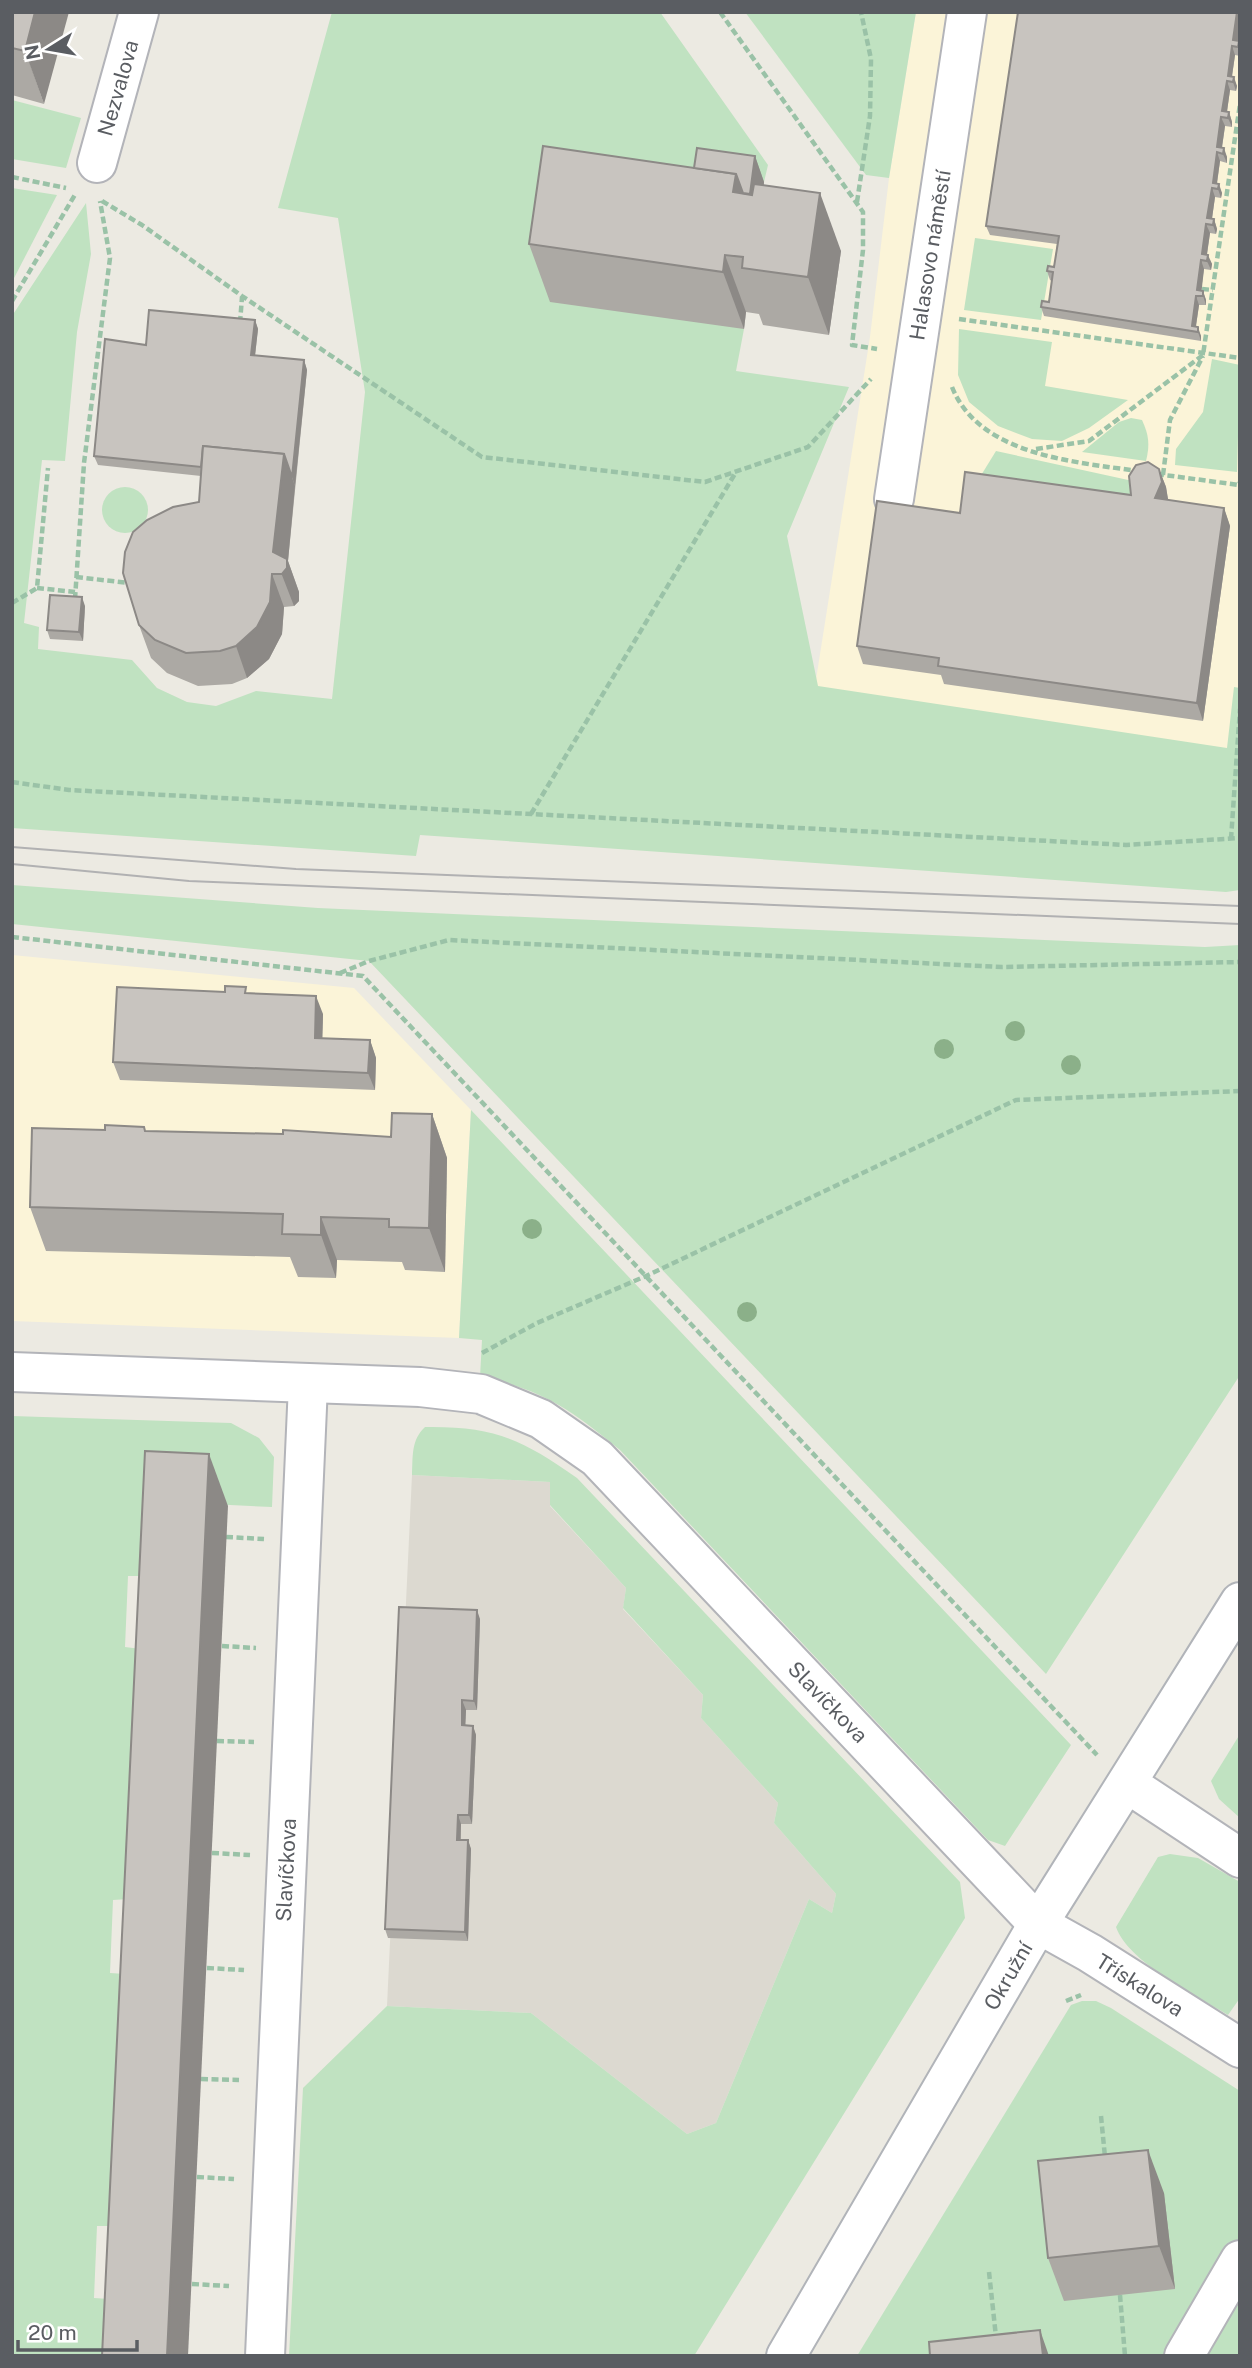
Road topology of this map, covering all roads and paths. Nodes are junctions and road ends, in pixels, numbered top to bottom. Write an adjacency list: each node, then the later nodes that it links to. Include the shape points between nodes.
1 (139, 12): 6 (street, Nezvalova)
2 (720, 12): 8 (path)
3 (861, 12): 8 (path, via 871,59 870,116)
4 (967, 12): 16 (street, Halasovo náměstí)
5 (1240, 104): 10 (path)
6 (97, 163)
7 (100, 200): 11 (path); 12 (path, via 78,190); 25 (path, via 110,258 84,463)
8 (857, 202): 16 (path, via 863,212 863,250 852,345)
9 (1202, 289): 10 (path)
10 (1213, 290): 15 (path)
11 (242, 296): 14 (path); 21 (path, via 482,457 705,482)
12 (12, 301)
13 (953, 319): 15 (path)
14 (239, 327)
15 (1203, 355): 17 (path); 19 (path, via 1089,441); 22 (path, via 1170,420)
16 (897, 358): 19 (path, via 946,355 947,376 959,406 991,434); 24 (street, Halasovo náměstí)
17 (1240, 358)
18 (877, 373): 21 (path, via 808,447)
19 (1033, 449): 22 (path, via 1087,464)
20 (48, 468): 27 (path)
21 (737, 471): 33 (path)
22 (1163, 475): 23 (path)
23 (1240, 482)
24 (894, 499)
25 (76, 577): 26 (path); 28 (path)
26 (137, 584)
27 (37, 588): 28 (path); 29 (path)
28 (75, 592): 30 (path)
29 (12, 603)
30 (76, 605)
31 (1240, 709): 35 (path)
32 (12, 782): 33 (path, via 69,790)
33 (531, 814): 35 (path, via 1126,845)
34 (1240, 838): 35 (path)
35 (1231, 839)
36 (12, 937): 38 (path)
37 (1240, 962): 38 (path, via 1002,967 449,940)
38 (339, 973): 40 (path, via 363,976)
39 (1240, 1091): 40 (path, via 1016,1100)
40 (646, 1276): 41 (path, via 537,1323); 45 (path, via 1084,1743)
41 (479, 1355)
42 (12, 1372): 43 (street, Slavíčkova)
43 (308, 1385): 47 (street, Slavíčkova, via 420,1387 481,1394 541,1419 597,1458); 55 (street, Slavíčkova)
44 (1240, 1602): 45 (street, Okružní)
45 (1128, 1784): 46 (street); 47 (street, Okružní)
46 (1240, 1858)
47 (1038, 1924): 48 (street, Třískalova); 56 (street, Okružní)
48 (1240, 2048)
49 (1101, 2116): 50 (path)
50 (1107, 2171)
51 (1240, 2260): 58 (street)
52 (989, 2272): 54 (path)
53 (1120, 2295): 57 (path)
54 (996, 2344)
55 (265, 2356)
56 (786, 2356)
57 (1125, 2356)
58 (1184, 2356)

